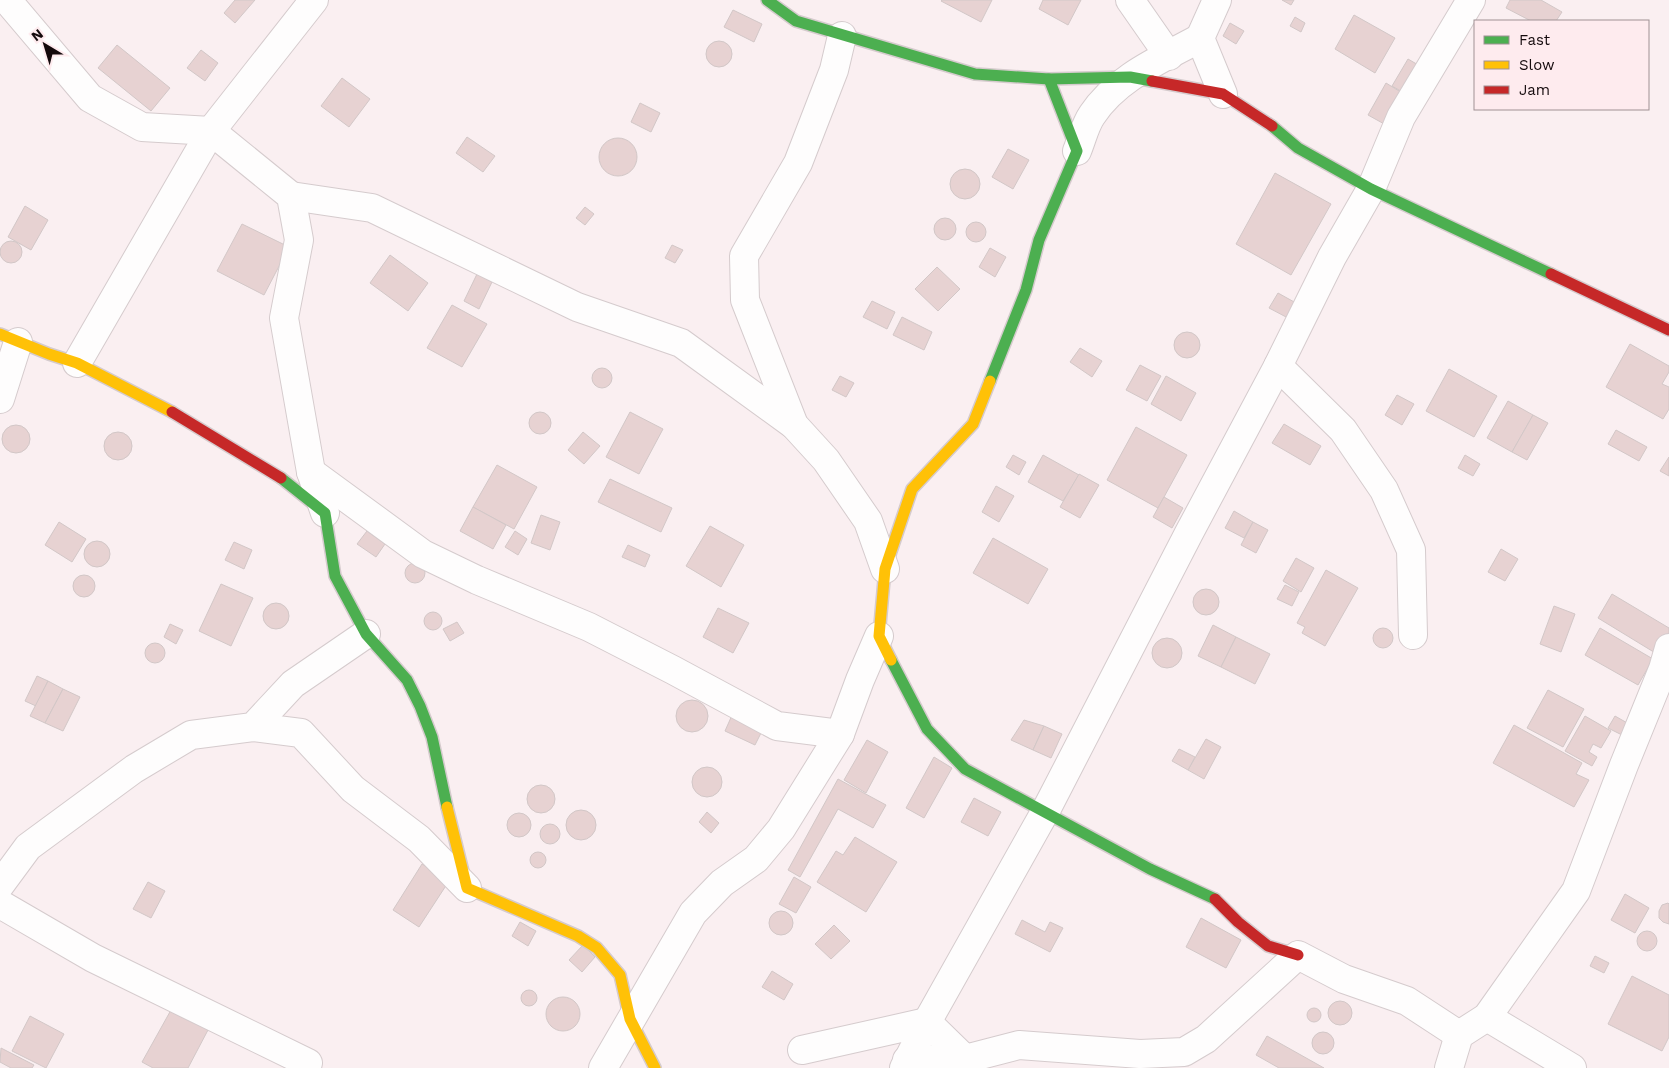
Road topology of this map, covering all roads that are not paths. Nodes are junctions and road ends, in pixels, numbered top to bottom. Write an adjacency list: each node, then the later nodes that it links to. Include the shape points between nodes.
1 (7, 0): 13 (street, via 90,98 142,126)
2 (314, 0): 13 (street)
3 (767, 0): 7 (street, via 796,22)
4 (1130, 0): 9 (street)
5 (1217, 0): 8 (street)
6 (1471, 0): 15 (street, via 1401,117)
7 (842, 36): 11 (street, via 975,74); 22 (street, via 834,70 798,163 744,256 745,300)
8 (1200, 38): 9 (street); 12 (street)
9 (1168, 56): 10 (street)
10 (1130, 76): 11 (street); 12 (street); 14 (street, via 1091,116)
11 (1049, 79): 14 (street)
12 (1223, 94): 15 (street, via 1270,124 1298,148)
13 (211, 131): 16 (street); 19 (street)
14 (1077, 150): 25 (street, via 1039,240 1026,290 973,424 912,489)
15 (1372, 189): 17 (street); 20 (street, via 1332,257)
16 (291, 196): 22 (street, via 372,208 577,307 681,343); 23 (street, via 299,240 284,318)
17 (1669, 330)
18 (9, 338): 19 (street); 21 (street)
19 (77, 364): 24 (street, via 176,414 281,478)
20 (1278, 366): 27 (street, via 1343,430 1384,490 1411,550); 32 (street)
21 (0, 399)
22 (794, 425): 25 (street, via 826,460 868,521)
23 (311, 472): 24 (street); 31 (street, via 423,554 589,627 777,726)
24 (325, 513): 26 (street, via 335,576)
25 (885, 569): 28 (street)
26 (366, 634): 30 (street, via 293,684); 34 (street, via 407,680 420,706 432,737)
27 (1413, 635)
28 (879, 636): 31 (street); 32 (street, via 927,729 958,763)
29 (1669, 648): 37 (street, via 1576,891)
30 (253, 727): 33 (street, via 191,735 134,770 28,847); 34 (street, via 301,733 353,789 419,839)
31 (840, 734): 38 (street, via 775,836 756,859 722,883 693,913)
32 (1045, 812): 36 (street, via 1150,869 1213,898 1268,946); 39 (street)
33 (0, 885)
34 (467, 888): 38 (street, via 578,936 597,948 620,975)
35 (0, 904): 43 (street, via 93,958)
36 (1298, 955): 40 (street, via 1344,979 1407,1001); 42 (street, via 1206,1039 1184,1052 1140,1054 1019,1045)
37 (1487, 1016): 40 (street); 48 (street)
38 (630, 1020): 45 (street); 46 (street)
39 (927, 1022): 41 (street); 42 (street); 44 (street)
40 (1460, 1035): 47 (street)
41 (802, 1050)
42 (970, 1063): 44 (street)
43 (308, 1064)
44 (905, 1064)
45 (603, 1068)
46 (655, 1068)
47 (1449, 1068)
48 (1572, 1068)

